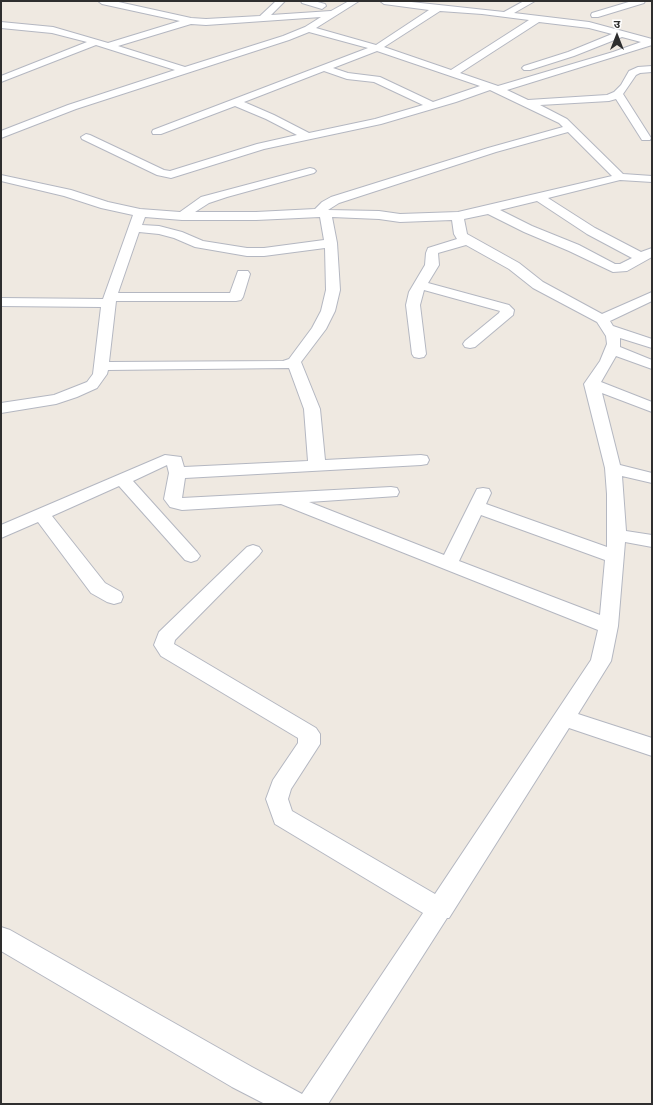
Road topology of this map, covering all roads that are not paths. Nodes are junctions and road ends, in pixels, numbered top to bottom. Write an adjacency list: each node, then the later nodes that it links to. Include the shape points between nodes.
1 (102, 1): 15 (street)
2 (281, 1): 13 (street)
3 (305, 1): 8 (street)
4 (355, 1): 10 (street)
5 (384, 1): 9 (street)
6 (531, 1): 11 (street)
7 (641, 1): 12 (street)
8 (322, 6)
9 (438, 8): 11 (street); 22 (street)
10 (333, 14): 13 (street); 17 (street)
11 (506, 14): 14 (street)
12 (595, 15)
13 (262, 19): 15 (street)
14 (537, 19): 18 (street, via 589,25); 27 (street)
15 (191, 21): 21 (street)
16 (1, 25): 20 (street, via 42,28)
17 (308, 29): 22 (street); 25 (street)
18 (622, 34): 19 (street); 26 (street, via 572,54)
19 (647, 39): 29 (street, via 616,54)
20 (96, 42): 21 (street); 28 (street)
21 (108, 46): 25 (street)
22 (378, 48): 23 (street); 27 (street)
23 (324, 68): 31 (street); 33 (street, via 346,76 376,79)
24 (652, 69): 30 (street, via 632,73)
25 (184, 70): 36 (street, via 72,107)
26 (518, 70)
27 (453, 73): 29 (street)
28 (1, 79)
29 (491, 84): 32 (street); 33 (street)
30 (618, 94): 32 (street, via 594,100); 39 (street)
31 (235, 102): 35 (street); 37 (street)
32 (528, 103): 34 (street, via 564,121)
33 (433, 106): 37 (street, via 377,122)
34 (571, 128): 41 (street); 47 (street, via 492,150 335,200 326,205)
35 (156, 132)
36 (1, 135)
37 (307, 136): 38 (street, via 261,146 171,175 161,173)
38 (86, 137)
39 (646, 138)
40 (310, 171): 48 (street, via 205,200)
41 (620, 177): 43 (street); 44 (street)
42 (1, 178): 46 (street)
43 (652, 179)
44 (538, 197): 45 (street); 53 (street, via 592,232)
45 (488, 210): 49 (street); 53 (street, via 613,268 622,268)
46 (140, 213): 48 (street); 50 (street)
47 (321, 213): 48 (street); 49 (street, via 400,218); 52 (street)
48 (182, 216)
49 (458, 216): 51 (street, via 460,234)
50 (134, 228): 52 (street, via 159,230 200,244 247,252); 57 (street)
51 (468, 240): 55 (street, via 433,250 432,265); 59 (street, via 514,266 538,285)
52 (331, 243): 64 (street, via 333,290 328,311 319,329)
53 (647, 255)
54 (243, 274): 57 (street, via 236,297)
55 (420, 285): 60 (street, via 507,310 506,315); 63 (street, via 413,305)
56 (652, 296): 59 (street)
57 (109, 300): 58 (street); 66 (street)
58 (1, 302)
59 (606, 324): 61 (street); 62 (street, via 613,336)
60 (470, 344)
61 (652, 344)
62 (612, 349): 65 (street); 67 (street)
63 (419, 354)
64 (294, 362): 66 (street, via 284,365); 71 (street, via 312,408)
65 (652, 364)
66 (101, 366): 69 (street, via 100,374 92,385 78,392 56,399)
67 (592, 384): 68 (street); 72 (street)
68 (652, 407)
69 (1, 408)
70 (421, 460): 71 (street)
71 (318, 466): 73 (street)
72 (613, 468): 74 (street); 81 (street)
73 (177, 473): 75 (street, via 175,461 165,460); 77 (street, via 173,499 176,503)
74 (652, 478)
75 (122, 480): 78 (street); 83 (street)
76 (391, 492): 77 (street)
77 (282, 498): 84 (street)
78 (42, 515): 79 (street); 85 (street, via 98,588)
79 (1, 532)
80 (652, 541): 81 (street)
81 (616, 546): 84 (street, via 480,500); 86 (street)
82 (253, 551): 89 (street, via 166,637 164,644 168,651 309,734 309,744 281,786 277,799 283,817)
83 (191, 556)
84 (449, 563): 86 (street)
85 (114, 597)
86 (608, 626): 87 (street, via 601,661)
87 (565, 718): 88 (street); 89 (street)
88 (652, 746)
89 (440, 910): 92 (street)
90 (1, 938): 91 (street)
91 (293, 1104)
92 (312, 1104)

